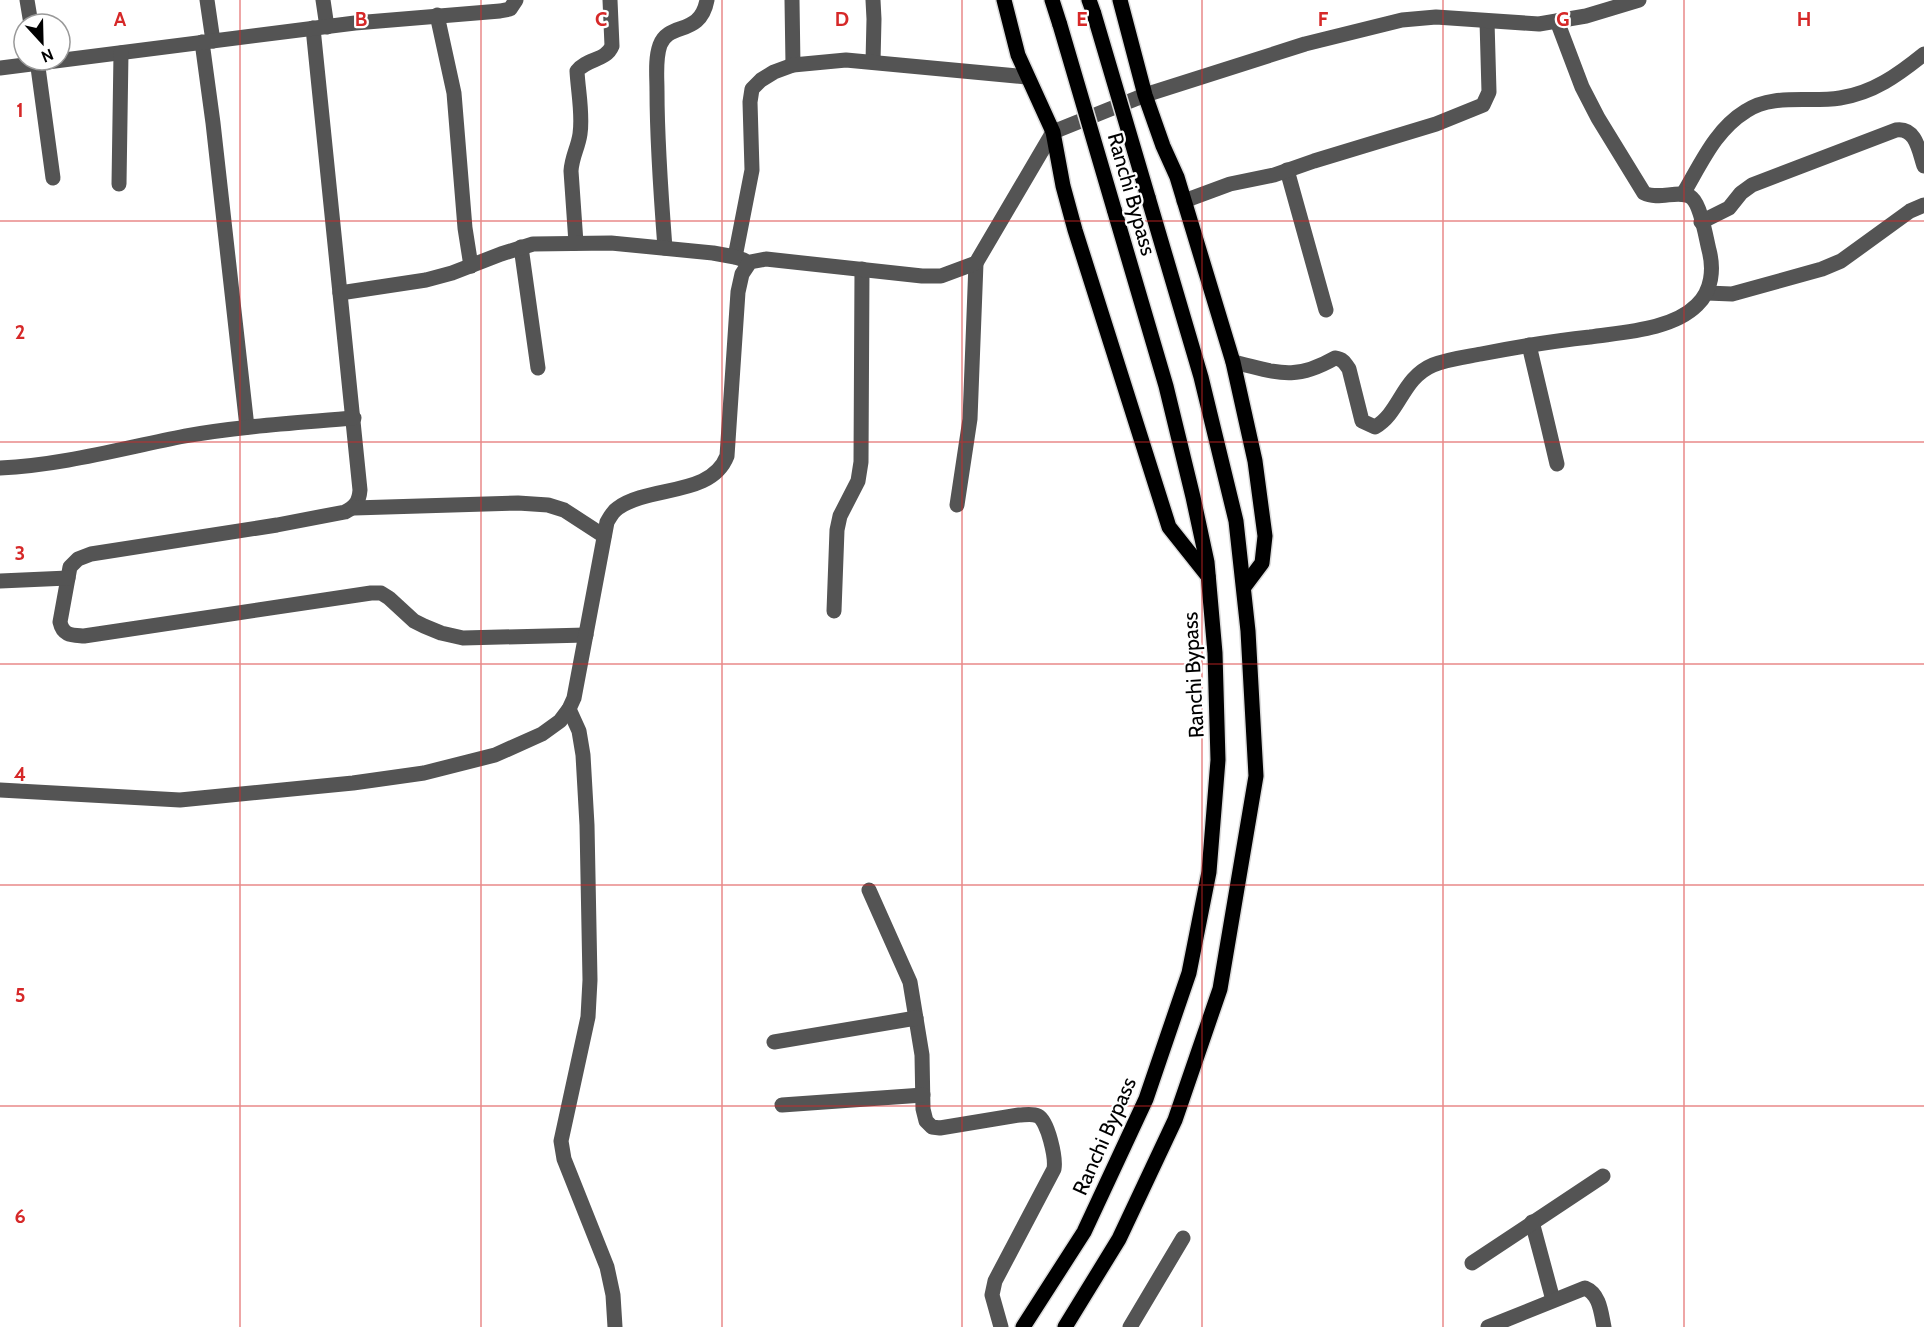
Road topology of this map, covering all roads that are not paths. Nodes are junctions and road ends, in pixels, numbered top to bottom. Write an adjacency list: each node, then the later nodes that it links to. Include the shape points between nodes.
1 (207, 0): 17 (street)
2 (323, 0): 16 (street)
3 (516, 0): 13 (street, via 510,9)
4 (610, 0): 35 (street, via 610,51 586,62 577,71 581,127 571,171)
5 (707, 0): 37 (street, via 697,21 665,38 657,59 657,130)
6 (792, 0): 22 (street)
7 (873, 0): 21 (street)
8 (1004, 0): 24 (main road)
9 (1052, 0): 55 (main road, Ranchi Bypass, bridge, via 1166,386)
10 (1120, 0): 25 (main road)
11 (1639, 0): 15 (street)
12 (1092, 7): 58 (main road, Ranchi Bypass, bridge, via 1201,377 1236,521)
13 (437, 15): 16 (street); 40 (street, via 454,93)
14 (1487, 21): 15 (street); 25 (street, via 1436,17 1402,20 1305,45); 28 (street, via 1489,92 1483,105 1436,124)
15 (1557, 21): 31 (street, via 1582,87 1644,193 1651,197)
16 (320, 27): 17 (street); 42 (street)
17 (207, 42): 18 (street); 49 (street)
18 (121, 53): 20 (street); 30 (street)
19 (1924, 54): 31 (street, via 1882,85 1860,94 1838,99 1772,101 1746,111 1716,138)
20 (72, 58)
21 (873, 62): 22 (street, via 846,60); 24 (street)
22 (793, 65): 38 (street, via 774,72 752,89 752,170)
23 (39, 72): 29 (street)
24 (1027, 77): 26 (main road)
25 (1145, 95): 26 (street); 32 (main road)
26 (1053, 132): 39 (street); 55 (main road, via 1074,230 1169,527)
27 (1924, 166): 34 (street, via 1909,132 1896,130 1752,185 1724,211)
28 (1287, 170): 32 (street, via 1230,184); 44 (street)
29 (53, 178)
30 (119, 184)
31 (1683, 194): 34 (street, via 1692,197)
32 (1184, 201): 46 (main road)
33 (1924, 205): 43 (street, via 1841,261 1822,269 1732,294)
34 (1701, 222): 43 (street, via 1711,258)
35 (576, 243): 36 (street); 37 (street)
36 (521, 247): 40 (street); 47 (street)
37 (665, 248): 38 (street)
38 (742, 259): 41 (street); 54 (street, via 727,456 723,466 701,482 626,503 606,522)
39 (976, 262): 41 (street, via 941,276); 52 (street, via 970,419)
40 (471, 266): 42 (street, via 426,280)
41 (862, 269): 59 (street, via 861,462 858,481 837,530)
42 (340, 292): 48 (street)
43 (1707, 293): 45 (street, via 1685,314 1661,324)
44 (1326, 310)
45 (1528, 345): 46 (street, via 1431,366 1414,377 1382,424 1375,428 1362,421 1349,369 1340,358 1293,373); 50 (street)
46 (1233, 362): 58 (main road, via 1255,461 1265,536 1262,563)
47 (538, 369)
48 (354, 418): 49 (street); 53 (street, via 360,490)
49 (247, 427): 51 (street, via 84,458)
50 (1557, 464)
51 (0, 468)
52 (957, 505)
53 (354, 508): 54 (street, via 548,505 564,510); 56 (street, via 277,525 91,555 70,567)
54 (604, 536): 60 (street)
55 (1208, 576): 75 (main road, Ranchi Bypass, via 1218,760 1209,872 1189,974 1146,1099 1084,1232)
56 (68, 579): 57 (street); 60 (street, via 60,622 68,635 84,636 371,593 381,593 424,626 463,638)
57 (0, 581)
58 (1244, 587): 76 (main road, Ranchi Bypass, via 1256,776 1220,989 1175,1120 1119,1239)
59 (834, 611)
60 (586, 635): 61 (street)
61 (569, 709): 62 (street, via 542,734 495,754 424,773 180,800); 73 (street, via 579,731 583,755 590,980 588,1017 561,1141 564,1159 607,1267)
62 (0, 790)
63 (869, 890): 64 (street, via 910,982)
64 (916, 1018): 65 (street); 66 (street)
65 (774, 1042)
66 (923, 1095): 67 (street); 74 (street, via 926,1121 932,1127 1038,1116 1055,1154 1054,1169 995,1281 992,1294)
67 (782, 1105)
68 (1603, 1176): 69 (street)
69 (1532, 1222): 71 (street); 72 (street)
70 (1183, 1238): 77 (street)
71 (1472, 1263)
72 (1553, 1300): 78 (street); 79 (street, via 1585,1288 1590,1290)
73 (615, 1327)
74 (1001, 1327)
75 (1023, 1327)
76 (1065, 1327)
77 (1130, 1327)
78 (1488, 1327)
79 (1604, 1327)

